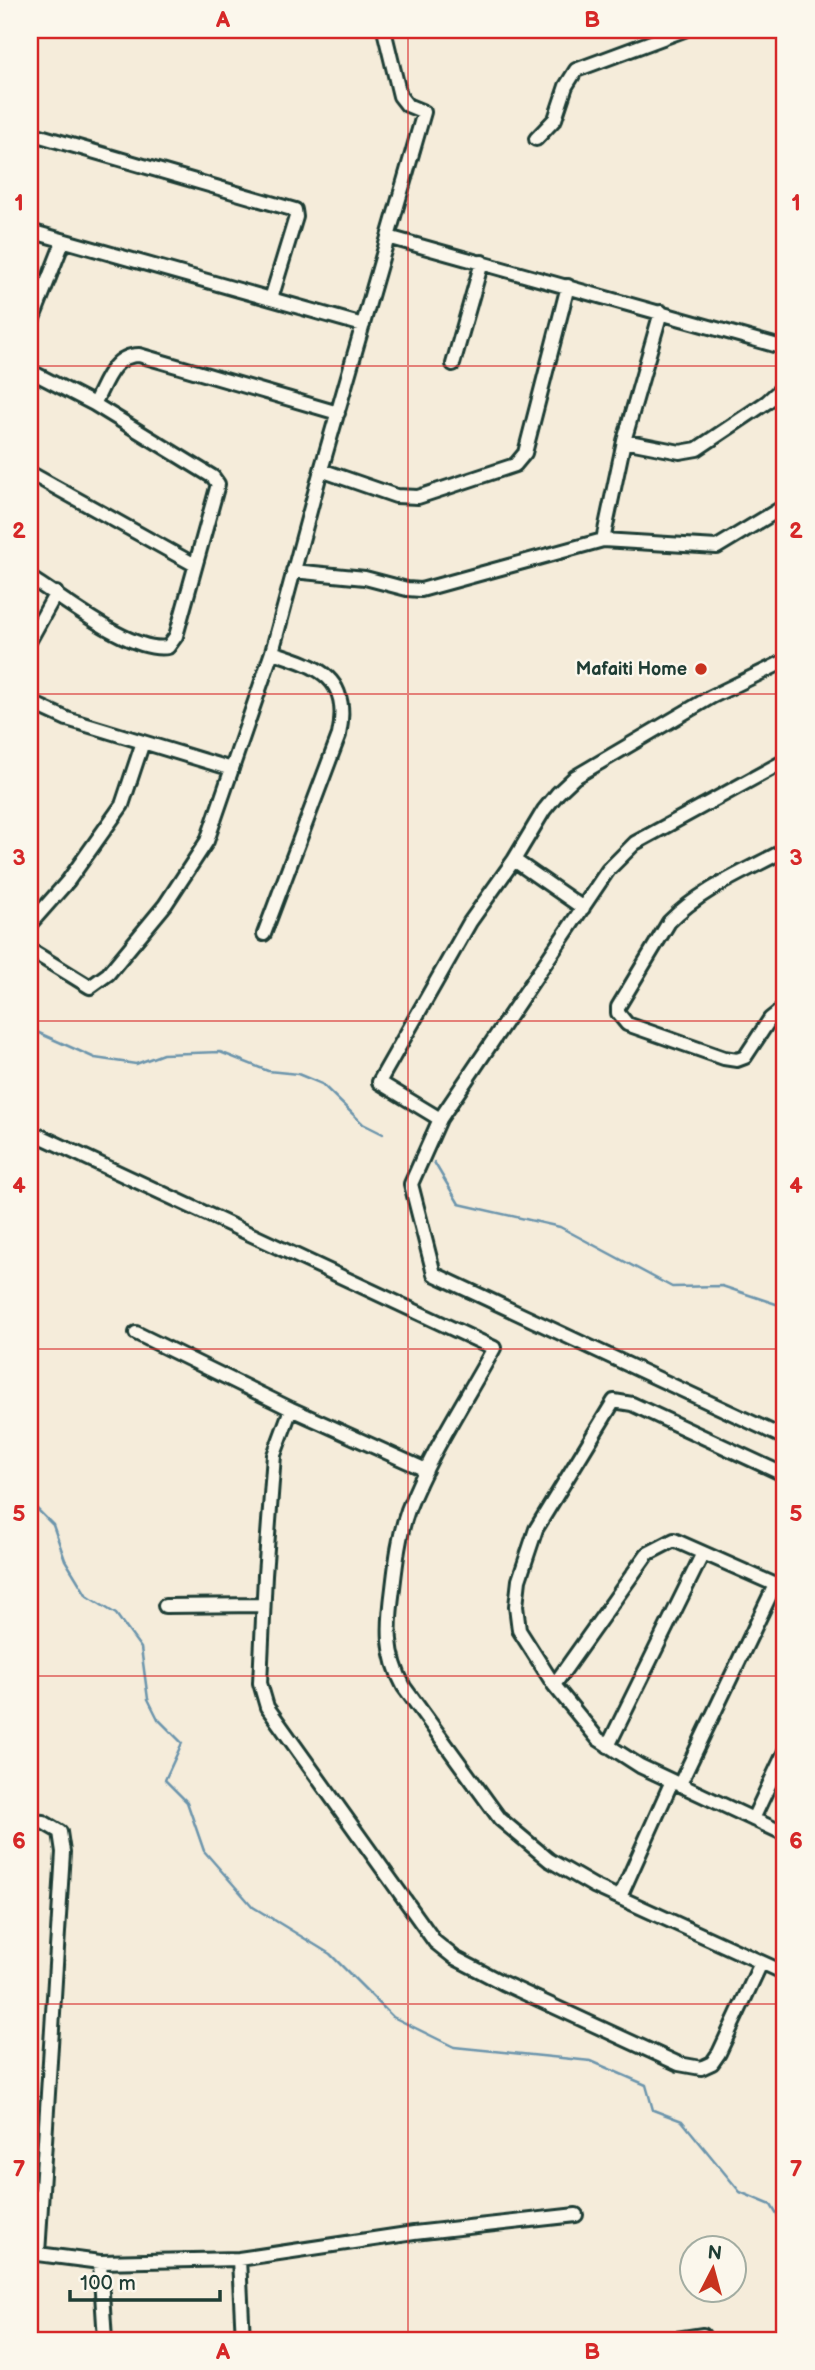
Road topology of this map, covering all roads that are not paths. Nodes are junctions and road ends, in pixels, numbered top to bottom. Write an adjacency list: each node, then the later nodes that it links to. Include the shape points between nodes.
1 (384, 30): 6 (street, via 400,96 407,105 424,112)
2 (684, 30): 4 (street, via 576,70 555,119)
3 (30, 133): 10 (street, via 295,210)
4 (536, 139)
5 (30, 231): 7 (street)
6 (388, 237): 8 (street); 12 (street)
7 (63, 242): 10 (street); 13 (street)
8 (482, 261): 9 (street); 15 (street)
9 (568, 286): 11 (street); 21 (street, via 525,453 515,465 409,498)
10 (271, 299): 12 (street)
11 (661, 312): 14 (street); 20 (street)
12 (363, 325): 19 (street)
13 (30, 326)
14 (785, 348)
15 (453, 364)
16 (30, 371): 18 (street)
17 (785, 380): 20 (street, via 767,402 697,449 680,452)
18 (94, 404): 19 (street, via 116,363 139,355); 25 (street, via 217,481)
19 (338, 413): 21 (street)
20 (624, 441): 24 (street)
21 (321, 470): 26 (street)
22 (30, 473): 25 (street)
23 (785, 506): 24 (street, via 717,547)
24 (603, 540): 26 (street, via 421,590 365,578)
25 (195, 565): 28 (street, via 176,636 164,648 115,633)
26 (293, 571): 30 (street)
27 (30, 578): 28 (street)
28 (55, 593): 29 (street)
29 (30, 640)
30 (272, 652): 35 (street); 40 (street, via 317,669 334,685 342,707 339,735)
31 (785, 661): 37 (street, via 711,697 575,778 544,810)
32 (30, 702): 33 (street)
33 (143, 743): 35 (street); 39 (street, via 122,805 68,881)
34 (785, 761): 38 (street, via 635,843 608,870)
35 (232, 769): 41 (street, via 198,859 108,974 89,988)
36 (785, 850): 42 (street, via 679,911 618,1013 627,1024 737,1060 745,1057)
37 (514, 860): 38 (street); 43 (street, via 470,922 379,1082)
38 (583, 908): 43 (street)
39 (30, 924)
40 (264, 934)
41 (30, 950)
42 (785, 1007)
43 (440, 1119): 47 (street, via 411,1184 434,1274)
44 (40, 1136): 48 (street, via 494,1348)
45 (136, 1333): 46 (street)
46 (290, 1409): 48 (street); 52 (street, via 274,1455)
47 (785, 1438)
48 (426, 1470): 61 (street, via 398,1548 389,1615 394,1668 500,1819 548,1860)
49 (785, 1475): 54 (street, via 632,1404 614,1401 536,1528 519,1580 519,1630)
50 (703, 1553): 51 (street); 54 (street, via 674,1539 647,1554); 55 (street)
51 (780, 1587): 57 (street)
52 (264, 1605): 53 (street); 62 (street, via 260,1682 267,1707 435,1942 455,1958 659,2056 698,2069 719,2053)
53 (164, 1606)
54 (554, 1685): 55 (street, via 591,1733)
55 (608, 1746): 57 (street)
56 (785, 1751): 58 (street)
57 (676, 1783): 58 (street); 61 (street)
58 (753, 1819): 60 (street)
59 (30, 1821): 65 (street, via 43,1822 60,1832 63,1852)
60 (785, 1835)
61 (620, 1897): 62 (street)
62 (761, 1963): 63 (street)
63 (785, 1973)
64 (576, 2215): 66 (street)
65 (34, 2253): 67 (street)
66 (239, 2259): 67 (street); 70 (street)
67 (100, 2262): 69 (street)
68 (703, 2335): 71 (street)
69 (104, 2340)
70 (243, 2340)
71 (670, 2340)

